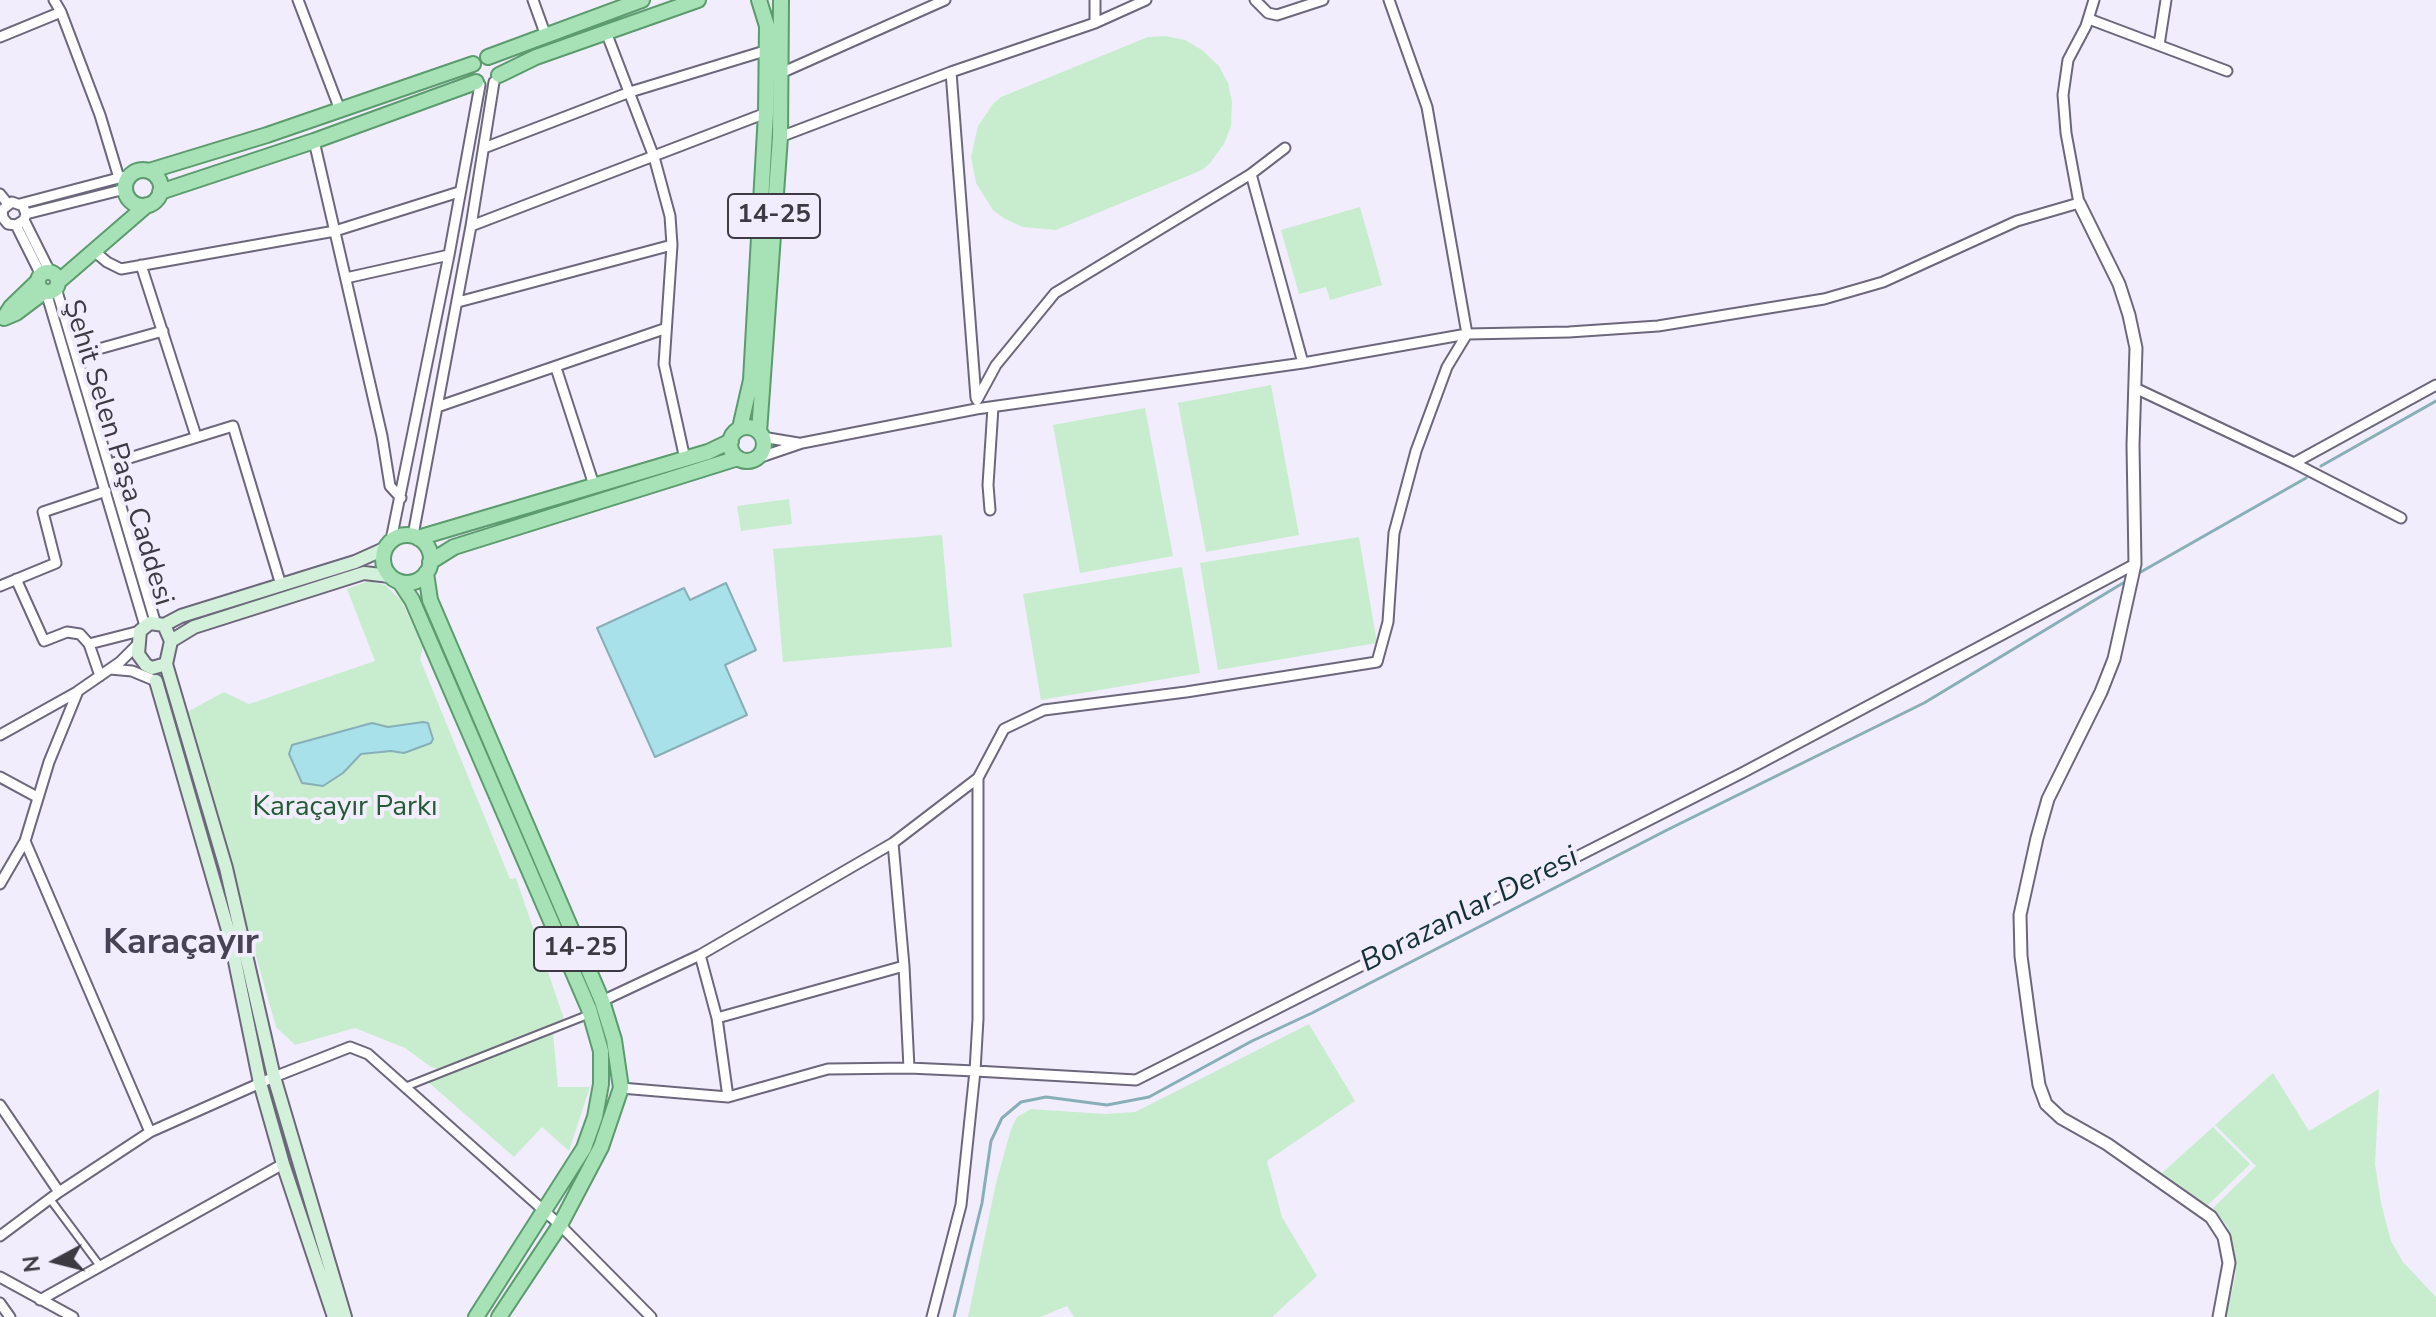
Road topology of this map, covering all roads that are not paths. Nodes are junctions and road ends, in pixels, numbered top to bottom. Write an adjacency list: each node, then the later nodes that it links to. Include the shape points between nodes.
1 (54, 0): 16 (street)
2 (298, 0): 31 (street)
3 (533, 0): 20 (street)
4 (642, 0): 20 (main road)
5 (698, 0): 19 (main road)
6 (759, 0): 23 (main road, 14-25)
7 (781, 0): 28 (main road, 14-25)
8 (945, 0): 28 (street)
9 (1095, 0): 18 (street)
10 (1146, 0): 18 (street)
11 (1255, 0): 12 (street, via 1277,15)
12 (1323, 0)
13 (1389, 0): 60 (street, via 1427,107)
14 (2094, 0): 17 (street)
15 (2166, 0): 22 (street)
16 (61, 12): 21 (street); 40 (street)
17 (2089, 19): 22 (street); 44 (street, via 2068,60 2063,95)
18 (1095, 23): 27 (street)
19 (606, 32): 29 (main road); 30 (street)
20 (546, 36): 24 (main road)
21 (0, 37)
22 (2159, 45): 26 (street)
23 (768, 50): 30 (street); 32 (main road, 14-25)
24 (488, 57): 25 (main road); 29 (main road, via 496,62)
25 (473, 64): 29 (main road, via 471,72); 31 (main road)
26 (2227, 71)
27 (951, 72): 33 (street); 66 (street)
28 (781, 73): 33 (main road, 14-25)
29 (487, 81): 34 (main road); 35 (street); 42 (street)
30 (630, 92): 35 (street); 37 (street)
31 (340, 110): 38 (main road)
32 (766, 113): 37 (street); 69 (main road, 14-25, via 751,380)
33 (780, 137): 70 (main road, 14-25)
34 (314, 141): 41 (main road); 49 (street)
35 (484, 148): 48 (street)
36 (1285, 148): 39 (street)
37 (654, 157): 48 (street); 50 (street)
38 (149, 171): 40 (main road, via 139,171); 41 (main road, via 160,182)
39 (1251, 174): 62 (street); 66 (street, via 1055,293 996,365)
40 (131, 190): 41 (main road, via 156,201); 45 (street); 47 (street); 51 (main road); 55 (main road, via 108,228)
41 (160, 192)
42 (459, 192): 49 (street); 52 (street)
43 (0, 194): 46 (street)
44 (2079, 203): 60 (street, via 2017,221 1883,282 1824,299 1658,326); 65 (street, via 2129,315 2136,348)
45 (20, 204): 46 (street); 47 (street)
46 (2, 214): 47 (street)
47 (22, 220): 55 (street)
48 (471, 226): 56 (street)
49 (335, 231): 53 (street); 54 (street)
50 (672, 245): 56 (street); 58 (street)
51 (94, 251): 53 (street, via 121,269); 55 (main road)
52 (449, 255): 54 (street); 80 (street)
53 (141, 265): 59 (street)
54 (346, 278): 80 (street, via 390,486)
55 (48, 282): 57 (main road); 61 (street); 79 (street, Şehit Selen Paşa Caddesi)
56 (458, 302): 67 (street)
57 (2, 319)
58 (664, 329): 63 (street); 74 (street, via 667,386)
59 (163, 331): 61 (street); 71 (street)
60 (1467, 334): 62 (street); 104 (street, via 1447,367 1416,451 1394,533 1388,622 1377,662 1044,710 1004,729)
61 (77, 355): 77 (street)
62 (1303, 363): 68 (street)
63 (556, 368): 67 (street); 78 (street)
64 (2436, 385): 76 (street)
65 (2135, 388): 76 (street); 85 (street)
66 (976, 405): 68 (street); 72 (street)
67 (437, 407): 83 (street)
68 (993, 407): 81 (street)
69 (736, 434): 70 (main road, via 753,428); 73 (main road, via 731,449); 74 (main road)
70 (761, 435): 72 (street); 75 (main road, 14-25, via 762,451)
71 (196, 436): 77 (street); 89 (street, via 233,426)
72 (802, 443): 75 (street)
73 (738, 458): 75 (main road); 86 (main road, via 454,547)
74 (685, 459): 78 (main road)
75 (755, 459)
76 (2294, 463): 82 (street)
77 (110, 464): 91 (street)
78 (594, 485): 83 (main road)
79 (106, 491): 87 (street, via 43,512 56,563); 91 (street, Şehit Selen Paşa Caddesi)
80 (401, 498): 84 (street)
81 (990, 510)
82 (2401, 518)
83 (416, 536): 84 (main road, via 402,535); 86 (main road, 14-25, via 429,551)
84 (388, 544): 88 (main road, 14-25, via 383,560); 89 (main road, via 355,562)
85 (2135, 564): 115 (street, via 1742,773 1136,1080); 143 (street, via 2114,659 2048,799 2020,915 2021,956 2046,1104 2211,1217 2224,1237 2229,1263)
86 (428, 568): 88 (main road, via 417,580); 111 (main road, 14-25, via 430,600)
87 (16, 579): 90 (street); 93 (street, via 44,641 67,632 80,634)
88 (395, 579): 92 (main road, via 364,573 194,627); 112 (main road, 14-25, via 412,600)
89 (281, 585): 91 (main road)
90 (0, 586)
91 (151, 626): 92 (main road); 93 (street); 94 (main road)
92 (171, 641): 97 (main road)
93 (89, 644): 99 (street)
94 (137, 645): 95 (street); 96 (main road)
95 (120, 662): 96 (street); 98 (street)
96 (147, 664): 97 (main road); 100 (street)
97 (166, 664): 116 (main road, via 226,868)
98 (110, 669): 99 (street); 100 (street)
99 (100, 676): 101 (street)
100 (156, 681): 117 (main road, via 230,937)
101 (78, 691): 102 (street); 105 (street)
102 (0, 735)
103 (0, 777): 105 (street)
104 (978, 778): 107 (street); 115 (street)
105 (37, 797): 106 (street)
106 (25, 841): 108 (street); 122 (street)
107 (893, 843): 109 (street); 110 (street)
108 (0, 884)
109 (700, 955): 111 (street); 113 (street)
110 (904, 966): 113 (street); 114 (street)
111 (602, 1001): 119 (main road, 14-25)
112 (590, 1014): 118 (street); 126 (main road, 14-25, via 601,1051 595,1117 584,1148)
113 (717, 1018): 120 (street)
114 (909, 1068): 115 (street); 120 (street, via 828,1069)
115 (975, 1071): 142 (street, via 961,1205)
116 (274, 1077): 117 (street); 118 (street, via 350,1047 368,1054); 137 (main road)
117 (260, 1083): 122 (street); 123 (main road)
118 (405, 1087): 126 (street)
119 (621, 1088): 120 (street); 127 (main road, 14-25, via 601,1147)
120 (728, 1097)
121 (0, 1105): 124 (street)
122 (150, 1132): 124 (street)
123 (283, 1164): 129 (street); 136 (main road)
124 (59, 1192): 125 (street)
125 (50, 1199): 128 (street); 129 (street)
126 (543, 1211): 127 (street); 138 (main road, 14-25)
127 (560, 1225): 133 (street); 139 (main road, 14-25)
128 (0, 1236)
129 (100, 1266): 131 (street)
130 (0, 1277): 131 (street)
131 (40, 1300): 135 (street)
132 (0, 1303): 134 (street)
133 (641, 1307): 140 (street); 141 (street)
134 (10, 1317)
135 (73, 1317)
136 (334, 1317)
137 (345, 1317)
138 (476, 1317)
139 (499, 1317)
140 (632, 1317)
141 (651, 1317)
142 (932, 1317)
143 (2219, 1317)

